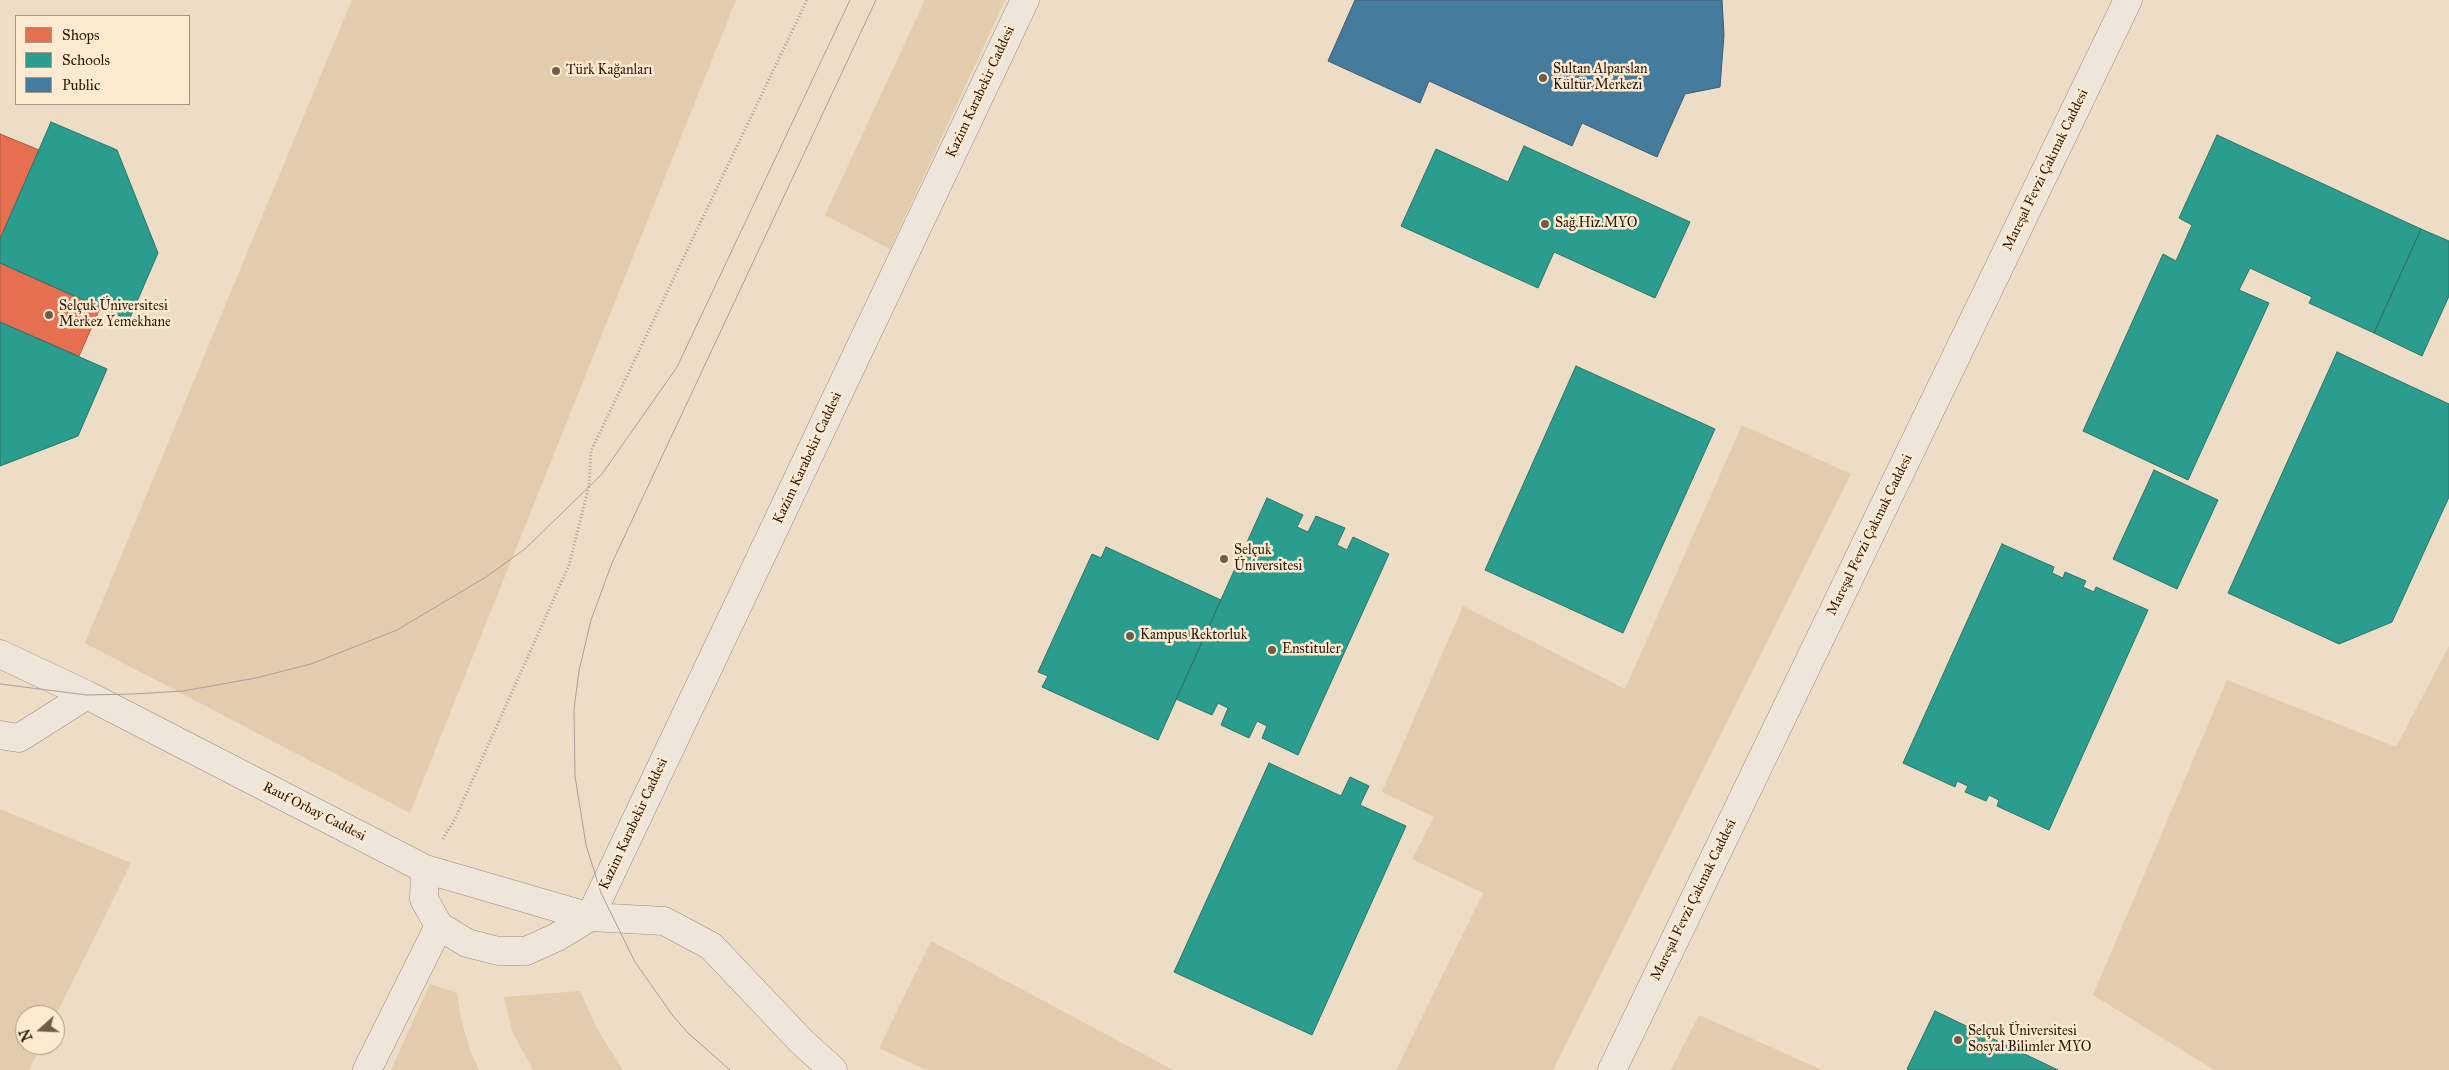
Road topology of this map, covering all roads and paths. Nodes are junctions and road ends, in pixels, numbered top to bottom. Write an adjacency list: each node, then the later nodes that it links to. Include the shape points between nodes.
1 (807, 0): 7 (path, via 591,451 589,486 569,565 455,819)
2 (1025, 0): 8 (street, Kazim Karabekir Caddesi)
3 (2128, 0): 12 (street, Mareşal Fevzi Çakmak Caddesi)
4 (0, 654): 5 (street, Rauf Orbay Caddesi)
5 (87, 695): 6 (street, via 19,738); 7 (street, Rauf Orbay Caddesi)
6 (0, 735)
7 (424, 870): 8 (street, Rauf Orbay Caddesi); 9 (street, via 424,899)
8 (590, 916): 9 (street, via 557,937 526,951 498,951 467,943); 11 (street, Rauf Orbay Caddesi, via 664,921 711,946 795,1036)
9 (439, 926): 10 (street)
10 (367, 1070)
11 (833, 1070)
12 (1612, 1070)

